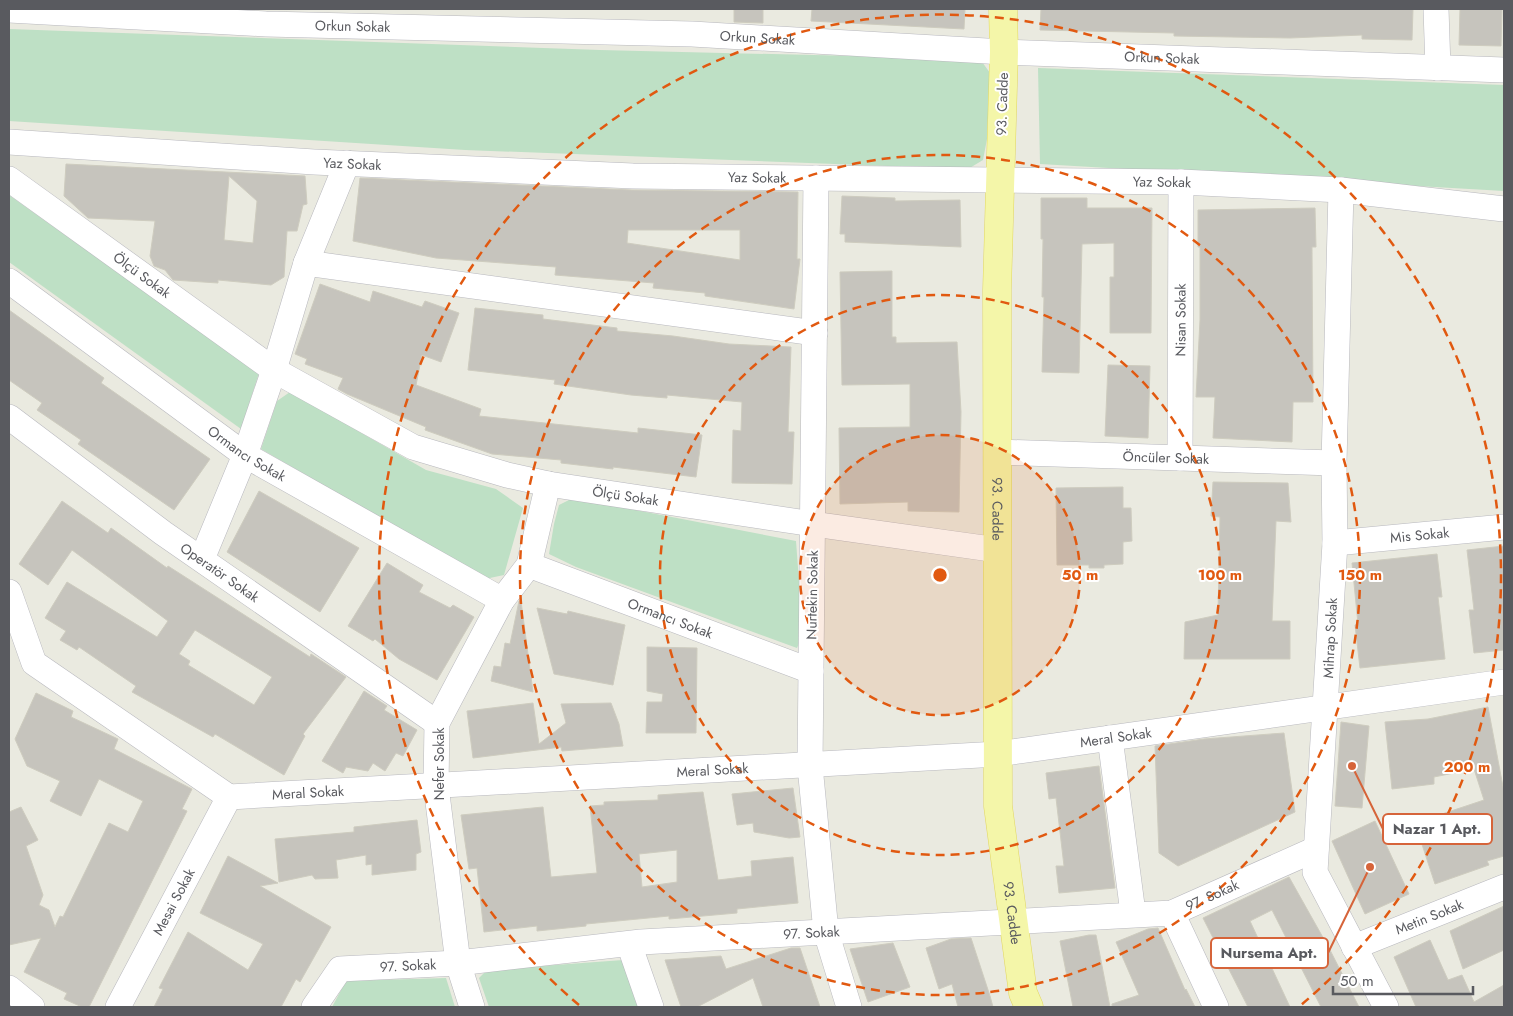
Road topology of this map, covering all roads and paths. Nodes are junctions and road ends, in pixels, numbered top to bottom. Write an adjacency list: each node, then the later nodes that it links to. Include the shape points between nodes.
1 (1003, 9): 5 (main road, 93. Cadde)
2 (1436, 9): 6 (street)
3 (13, 10): 4 (street, Orkun Sokak, via 266,24)
4 (402, 18): 5 (street, Orkun Sokak)
5 (1004, 52): 6 (street, Orkun Sokak); 12 (main road, 93. Cadde)
6 (1438, 68): 7 (street, Orkun Sokak)
7 (1504, 70)
8 (9, 142): 9 (street, Yaz Sokak)
9 (347, 163): 10 (street, Yaz Sokak, via 633,176); 16 (street)
10 (816, 178): 12 (street, Yaz Sokak); 18 (street, Nurtekin Sokak)
11 (9, 179): 19 (street, Ölçü Sokak)
12 (1000, 180): 13 (street, Yaz Sokak); 21 (main road, 93. Cadde)
13 (1181, 182): 14 (street, Yaz Sokak); 23 (street, Nisan Sokak)
14 (1341, 190): 15 (street, Yaz Sokak); 24 (street, Mihrap Sokak)
15 (1504, 209)
16 (306, 262): 18 (street); 19 (street)
17 (9, 281): 22 (street, Ormancı Sokak)
18 (815, 333): 26 (street, Nurtekin Sokak)
19 (274, 370): 22 (street); 25 (street, Ölçü Sokak, via 413,448 507,476)
20 (9, 417): 30 (street, Operatör Sokak)
21 (997, 452): 23 (street, Öncüler Sokak); 29 (main road, 93. Cadde)
22 (246, 455): 30 (street); 33 (street, Ormancı Sokak)
23 (1180, 458): 24 (street, Öncüler Sokak)
24 (1334, 463): 28 (street, Mihrap Sokak)
25 (548, 484): 26 (street, Ölçü Sokak); 31 (street, Nefer Sokak)
26 (813, 524): 29 (street, Ölçü Sokak); 34 (street, Nurtekin Sokak)
27 (1504, 527): 28 (street, Mis Sokak)
28 (1335, 543): 36 (street, Mihrap Sokak)
29 (998, 550): 39 (main road, 93. Cadde)
30 (202, 559): 37 (street, Operatör Sokak)
31 (529, 565): 33 (street, Nefer Sokak); 34 (street, Ormancı Sokak)
32 (9, 592): 42 (street, via 34,663)
33 (502, 600): 37 (street, Nefer Sokak)
34 (811, 671): 40 (street, Nurtekin Sokak)
35 (1504, 682): 36 (street, Meral Sokak)
36 (1326, 708): 38 (street, Meral Sokak); 43 (street, Mihrap Sokak)
37 (437, 723): 41 (street, Nefer Sokak)
38 (1110, 738): 39 (street, Meral Sokak); 45 (street)
39 (998, 754): 40 (street, Meral Sokak); 47 (main road, 93. Cadde, via 998,806)
40 (810, 766): 41 (street, Meral Sokak); 48 (street, Nurtekin Sokak)
41 (436, 786): 42 (street, Meral Sokak); 51 (street, Nefer Sokak)
42 (229, 797): 54 (street, Mesai Sokak)
43 (1316, 849): 46 (street, 97. Sokak); 50 (street, Mihrap Sokak, via 1315,872)
44 (1504, 888): 50 (street, Metin Sokak)
45 (1134, 913): 46 (street, 97. Sokak); 47 (street, 97. Sokak)
46 (1172, 913): 60 (street)
47 (1014, 922): 48 (street, 97. Sokak); 59 (main road, 93. Cadde, via 1023,993)
48 (826, 932): 49 (street, 97. Sokak); 58 (street, Nurtekin Sokak)
49 (629, 944): 51 (street, 97. Sokak); 57 (street)
50 (1354, 947): 61 (street, Mihrap Sokak)
51 (458, 964): 55 (street, 97. Sokak, via 340,969); 56 (street, Nefer Sokak)
52 (9, 988): 53 (street)
53 (32, 1007)
54 (118, 1007)
55 (314, 1007)
56 (472, 1007)
57 (651, 1007)
58 (849, 1007)
59 (1028, 1007)
60 (1216, 1007)
61 (1386, 1007)

